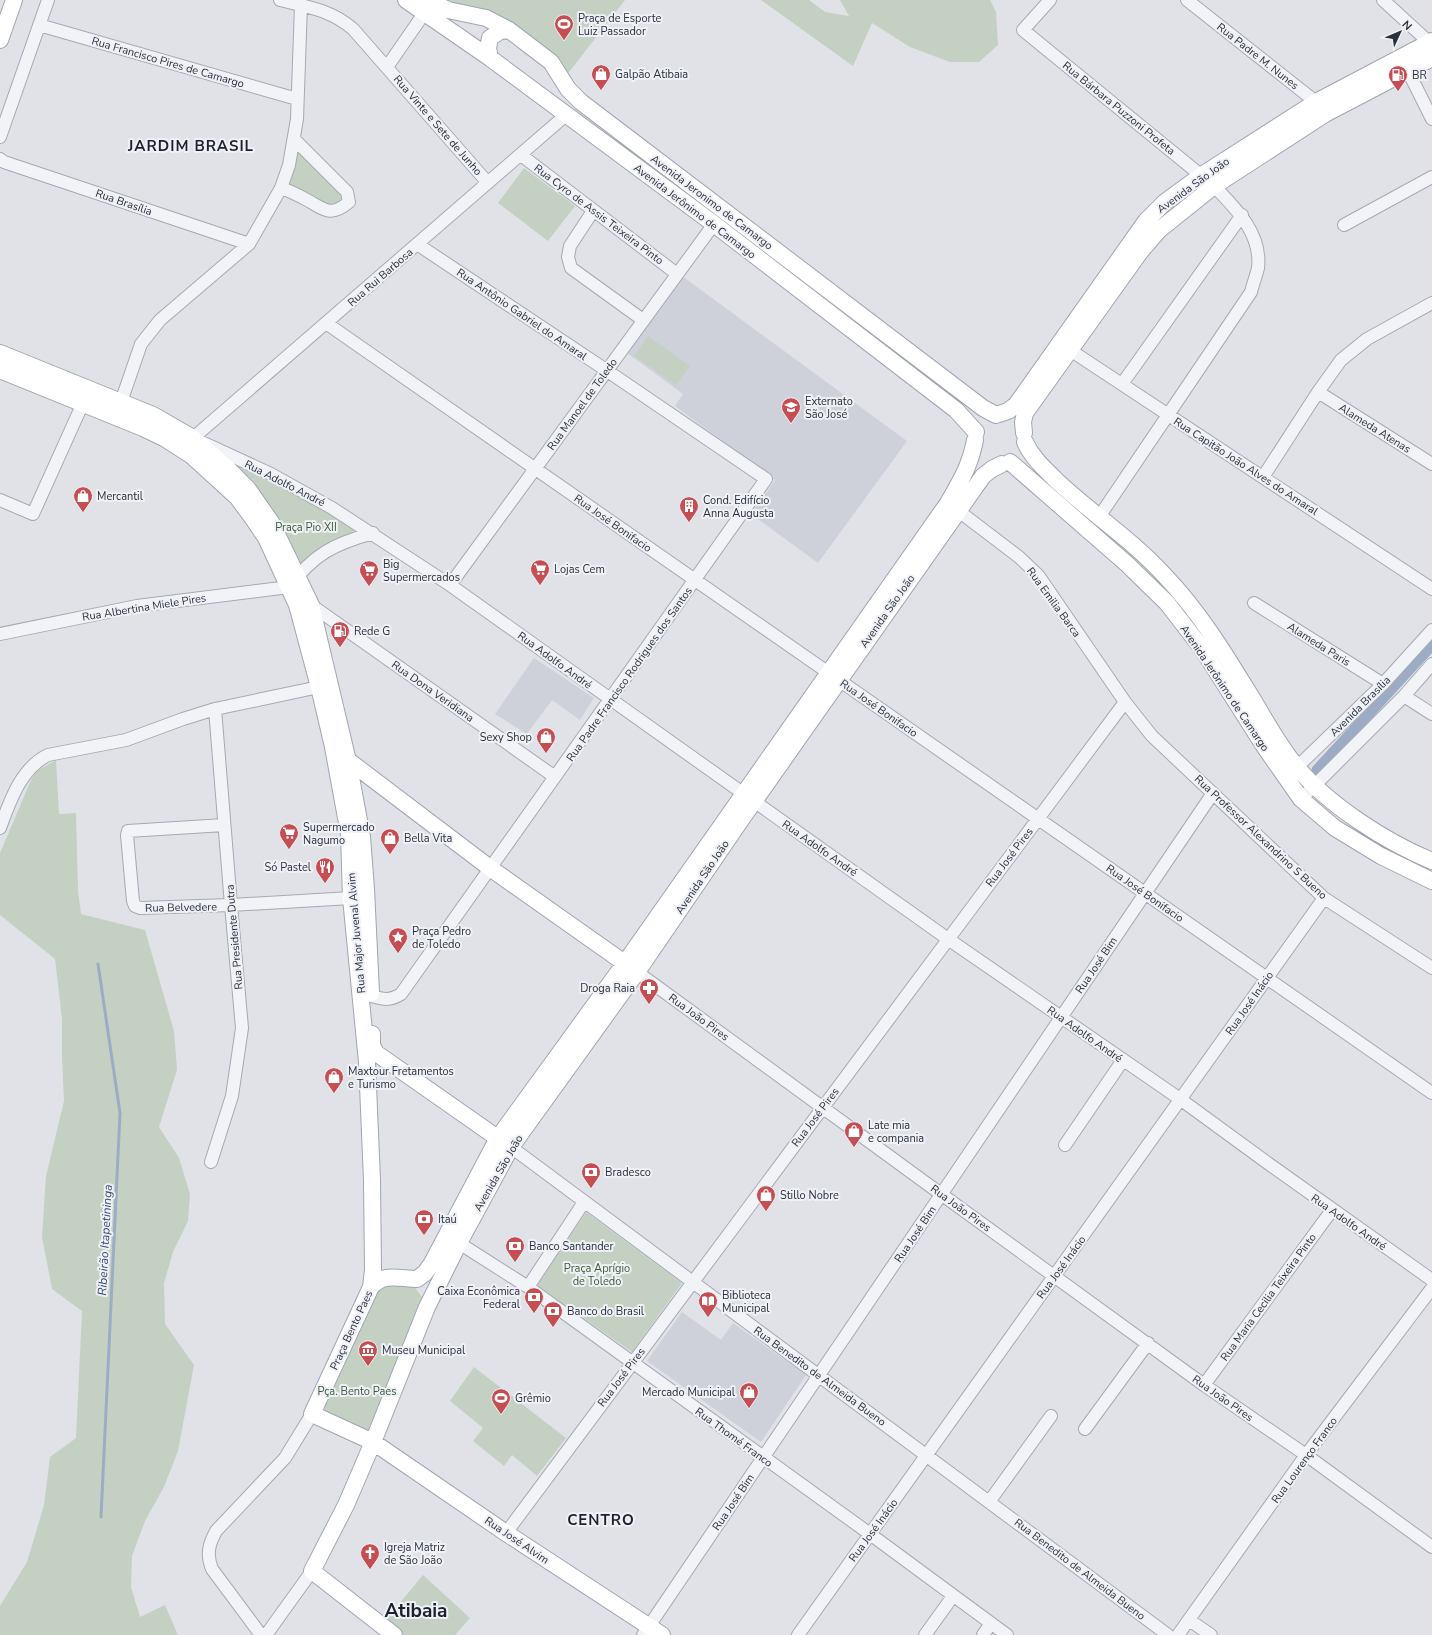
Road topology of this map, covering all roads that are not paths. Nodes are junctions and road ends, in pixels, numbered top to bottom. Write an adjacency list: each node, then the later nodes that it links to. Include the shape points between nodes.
1 (14, 0): 12 (main road)
2 (48, 0): 10 (street)
3 (280, 0): 9 (street, Rua Vinte e Sete de Junho)
4 (406, 0): 8 (main road, Avenida Jerônimo de Camargo)
5 (1050, 0): 32 (street, Rua Bárbara Puzzoni Profeta, via 1023,30)
6 (1187, 0): 23 (street, Rua Padre M. Nunes)
7 (1383, 0): 13 (street)
8 (429, 3): 11 (main road, Avenida Jeronimo de Camargo, via 486,18); 14 (main road, Avenida Jerônimo de Camargo); 17 (street)
9 (301, 5): 17 (street, Rua Vinte e Sete de Junho, via 341,19); 22 (street)
10 (39, 25): 22 (street, Rua Francisco Pires de Camargo); 27 (street)
11 (509, 30): 14 (main road, via 500,31 490,38); 18 (main road, Avenida Jeronimo de Camargo, via 551,62)
12 (0, 40)
13 (1431, 43): 16 (main road, Avenida São João)
14 (490, 58): 21 (main road, Avenida Jerônimo de Camargo)
15 (1432, 58): 16 (main road, Avenida São João)
16 (1404, 64): 19 (main road, Avenida São João); 20 (main road, Avenida São João); 26 (street)
17 (387, 67): 33 (street, Rua Vinte e Sete de Junho)
18 (560, 76): 21 (main road, via 557,88 550,94); 54 (main road, Avenida Jeronimo de Camargo, via 581,102 983,408)
19 (1358, 78): 20 (main road); 23 (main road, Avenida São João)
20 (1366, 93): 24 (main road, Avenida São João)
21 (539, 94): 25 (main road, Avenida Jerônimo de Camargo)
22 (297, 99): 28 (street)
23 (1316, 102): 24 (street, Rua Padre M. Nunes); 32 (main road, Avenida São João)
24 (1325, 114): 32 (main road, Avenida São João)
25 (566, 115): 29 (street, Rua Rui Barbosa); 37 (main road, Avenida Jerônimo de Camargo)
26 (1432, 119)
27 (0, 137)
28 (294, 139): 34 (street); 34 (street, via 347,192 348,202 334,211 323,210)
29 (521, 154): 33 (street, Rua Rui Barbosa); 35 (street, Rua Cyro de Assis Teixeira Pinto)
30 (0, 159): 39 (street, Rua Brasília)
31 (1432, 177): 38 (street)
32 (1208, 180): 36 (street, Rua Bárbara Puzzoni Profeta); 45 (main road, Avenida São João, via 1165,202 1146,221 1104,291)
33 (488, 183): 40 (street, Rua Rui Barbosa)
34 (281, 188): 39 (street)
35 (593, 211): 41 (street, Rua Cyro de Assis Teixeira Pinto); 43 (street, via 570,246 570,268)
36 (1242, 215): 49 (street); 53 (street, Rua Bárbara Puzzoni Profeta, via 1256,243 1258,267 1251,292)
37 (714, 224): 41 (street, Rua Manoel de Toledo); 55 (main road, Avenida Jerônimo de Camargo, via 956,410)
38 (1344, 225)
39 (249, 244): 51 (street, via 160,320 141,344)
40 (418, 244): 44 (street, Rua Rui Barbosa); 48 (street, Rua Antônio Gabriel do Amaral)
41 (677, 274): 43 (street, Rua Manoel de Toledo)
42 (1432, 303): 50 (street, via 1367,338 1341,360)
43 (643, 320): 48 (street, Rua Manoel de Toledo)
44 (326, 323): 57 (street, Rua Rui Barbosa); 60 (street, Rua José Bonifacio)
45 (1066, 347): 49 (street, Rua Capitão João Alves do Amaral); 54 (main road, Avenida São João, via 1016,405); 56 (main road, Avenida São João, via 1025,413)
46 (0, 353): 51 (main road)
47 (0, 370): 52 (main road)
48 (606, 370): 60 (street, Rua Manoel de Toledo); 62 (street, Rua Antônio Gabriel do Amaral)
49 (1122, 384): 53 (street, Rua Capitão João Alves do Amaral)
50 (1318, 392): 59 (street, Alameda Atenas); 61 (street)
51 (121, 402): 57 (main road, via 153,415)
52 (83, 403): 63 (street, via 33,514); 68 (main road, via 164,438 192,456 237,497)
53 (1167, 414): 61 (street, Rua Capitão João Alves do Amaral); 65 (street, Rua Bárbara Puzzoni Profeta)
54 (997, 415): 55 (main road, via 983,420); 56 (main road, via 1015,420)
55 (975, 436): 58 (main road, via 976,448 980,455 994,464); 64 (main road, Avenida São João, via 971,458)
56 (1024, 437): 58 (main road, via 1022,450 1017,457); 65 (main road, Avenida Jerônimo de Camargo, via 1036,460)
57 (193, 438): 66 (street, Rua Adolfo André, via 271,474); 68 (main road, via 248,489 271,522)
58 (1006, 463): 64 (main road, Avenida São João, via 992,468); 88 (main road, Avenida Jerônimo de Camargo, via 1127,564 1167,603 1201,647)
59 (1432, 464)
60 (534, 469): 67 (street, Rua José Bonifacio); 69 (street, Rua Manoel de Toledo)
61 (1263, 477): 70 (street, Rua Capitão João Alves do Amaral)
62 (766, 479): 67 (street, Rua Padre Francisco Rodrigues dos Santos)
63 (0, 500)
64 (953, 507): 76 (main road, Avenida São João); 81 (street, Rua Emilia Barca, via 1019,557 1038,575)
65 (1099, 517): 86 (main road, Avenida Jerônimo de Camargo, via 1153,563 1188,601)
66 (372, 533): 68 (street, via 347,540 326,550 310,562); 69 (street, Rua Adolfo André)
67 (695, 580): 76 (street, Rua José Bonifacio); 80 (street, Rua Padre Francisco Rodrigues dos Santos)
68 (293, 581): 72 (main road, Rua Major Juvenal Alvim); 74 (street, Rua Albertina Miele Pires, via 137,606); 77 (main road, Rua Major Juvenal Alvim, via 297,605)
69 (450, 585): 80 (street, Rua Adolfo André)
70 (1432, 589)
71 (1254, 603): 78 (street, Alameda Paris)
72 (311, 605): 77 (main road, Rua Major Juvenal Alvim); 87 (street, Rua Dona Veridiana)
73 (1432, 630): 78 (street, Avenida Brasília)
74 (0, 634)
75 (1432, 664): 79 (street)
76 (833, 676): 91 (main road, Avenida São João); 93 (street, Rua José Bonifacio)
77 (324, 683): 82 (street); 84 (main road, Rua Major Juvenal Alvim); 85 (main road, Rua Major Juvenal Alvim)
78 (1383, 684): 86 (street, Avenida Brasília)
79 (1404, 696): 83 (street); 89 (street)
80 (610, 700): 87 (street, Rua Padre Francisco Rodrigues dos Santos); 91 (street, Rua Adolfo André)
81 (1125, 702): 90 (street, Rua Professor Alexandrino S Bueno, via 1152,736); 93 (street, Rua José Pires)
82 (215, 709): 94 (street, Rua Presidente Dutra); 95 (street, via 126,740 73,749 38,760 26,771)
83 (1432, 714)
84 (333, 747): 85 (main road); 101 (main road, Rua Major Juvenal Alvim, via 349,834)
85 (348, 761): 97 (main road); 99 (main road, Rua Major Juvenal Alvim, via 362,837)
86 (1297, 767): 88 (street, Avenida Brasília); 89 (main road, Avenida Jerônimo de Camargo)
87 (555, 777): 97 (street, Rua Padre Francisco Rodrigues dos Santos)
88 (1285, 778): 92 (main road, Avenida Jerônimo de Camargo)
89 (1315, 786): 92 (street); 96 (main road, Avenida Jerônimo de Camargo, via 1372,830)
90 (1213, 793): 100 (street, Rua José Bim); 102 (street, Rua Professor Alexandrino S Bueno)
91 (749, 797): 104 (street, Rua Adolfo André); 105 (main road, Avenida São João)
92 (1301, 799): 98 (main road, Avenida Jerônimo de Camargo, via 1335,828 1381,856)
93 (1038, 819): 100 (street, Rua José Bonifacio); 104 (street, Rua José Pires)
94 (224, 825): 103 (street, Rua Presidente Dutra); 103 (street, Rua Belvedere, via 133,830 128,831 127,835 135,906 140,908)
95 (0, 828)
96 (1432, 861)
97 (490, 868): 105 (main road, Rua João Pires); 108 (street, Rua Padre Francisco Rodrigues dos Santos, via 400,994 384,1000)
98 (1432, 881)
99 (366, 889): 101 (street); 108 (main road, Rua Major Juvenal Alvim)
100 (1145, 893): 107 (street, Rua José Bonifacio); 109 (street, Rua José Bim)
101 (351, 898): 103 (street); 108 (main road, Rua Major Juvenal Alvim)
102 (1324, 898): 106 (street, Rua Professor Alexandrino S Bueno); 107 (street, Rua José Inácio)
103 (230, 905): 119 (street, Rua Presidente Dutra, via 242,1028 232,1096)
104 (948, 939): 109 (street, Rua Adolfo André); 116 (street, Rua José Pires)
105 (631, 967): 116 (street, Rua João Pires); 117 (main road, Avenida São João)
106 (1432, 968)
107 (1267, 978): 114 (street, Rua José Bonifacio); 115 (street, Rua José Inácio)
108 (366, 994): 110 (main road, Rua Major Juvenal Alvim); 113 (main road, Rua Major Juvenal Alvim)
109 (1061, 1018): 111 (street, Rua Adolfo André); 120 (street, Rua José Bim)
110 (374, 1049): 112 (main road, Rua Benedito de Almeida Bueno)
111 (1123, 1060): 115 (street, Rua Adolfo André); 118 (street)
112 (391, 1063): 113 (main road, via 377,1062); 117 (main road, Rua Benedito de Almeida Bueno)
113 (367, 1072): 128 (main road, Rua Major Juvenal Alvim, via 372,1180)
114 (1432, 1093)
115 (1180, 1099): 122 (street, Rua Adolfo André); 124 (street, Rua José Inácio)
116 (822, 1108): 120 (street, Rua João Pires); 127 (street, Rua José Pires)
117 (505, 1143): 121 (street, Rua Benedito de Almeida Bueno); 123 (main road, Avenida São João); 125 (main road, Avenida São João, via 432,1263 417,1279)
118 (1065, 1144)
119 (211, 1162)
120 (941, 1194): 124 (street, Rua João Pires); 134 (street, Rua José Bim)
121 (584, 1202): 127 (street, Rua Benedito de Almeida Bueno); 129 (street)
122 (1332, 1210): 126 (street, Rua Adolfo André); 135 (street, Rua Maria Cecilia Teixeira Pinto)
123 (459, 1243): 129 (street, Rua Thomé Franco); 131 (main road, Avenida São João)
124 (1054, 1276): 132 (street, Rua João Pires); 140 (street, Rua José Inácio)
125 (410, 1279): 128 (main road, Praça Bento Paes, via 392,1276 376,1282); 131 (main road)
126 (1432, 1280)
127 (692, 1283): 133 (street, Rua José Pires); 134 (street, Rua Benedito de Almeida Bueno)
128 (371, 1287): 136 (main road, Praça Bento Paes)
129 (528, 1287): 133 (street, Rua Thomé Franco)
130 (1432, 1288): 141 (street, Rua Lourenço Franco)
131 (427, 1307): 139 (main road)
132 (1148, 1343): 135 (street, Rua João Pires); 138 (street)
133 (632, 1363): 142 (street, Rua Thomé Franco); 144 (street, Rua José Pires)
134 (819, 1376): 140 (street, Rua Benedito de Almeida Bueno); 142 (street, Rua José Bim)
135 (1204, 1385): 141 (street, Rua João Pires)
136 (312, 1414): 139 (main road); 152 (street, via 284,1458 216,1531 208,1551 208,1560 212,1568)
137 (1051, 1416): 143 (street)
138 (1085, 1429)
139 (373, 1442): 144 (main road, Rua José Alvim); 147 (main road, via 346,1505)
140 (927, 1455): 143 (street, Rua Benedito de Almeida Bueno); 145 (street, Rua José Inácio)
141 (1306, 1455): 146 (street, Rua João Pires); 149 (street, Rua Lourenço Franco)
142 (763, 1458): 145 (street, Rua Thomé Franco); 151 (street, Rua José Bim)
143 (990, 1502): 159 (street, Rua Benedito de Almeida Bueno)
144 (506, 1533): 151 (main road, Rua José Alvim)
145 (870, 1534): 148 (street, Rua Thomé Franco); 155 (street, Rua José Inácio)
146 (1432, 1547)
147 (312, 1571): 153 (street); 154 (main road)
148 (953, 1596): 150 (street, Rua Thomé Franco); 156 (street)
149 (1189, 1620): 160 (street, Rua Lourenço Franco); 161 (street)
150 (991, 1623): 157 (street); 158 (street, Rua Thomé Franco)
151 (652, 1632)
152 (261, 1635)
153 (266, 1635)
154 (394, 1635)
155 (798, 1635)
156 (925, 1635)
157 (983, 1635)
158 (1007, 1635)
159 (1168, 1635)
160 (1178, 1635)
161 (1211, 1635)

